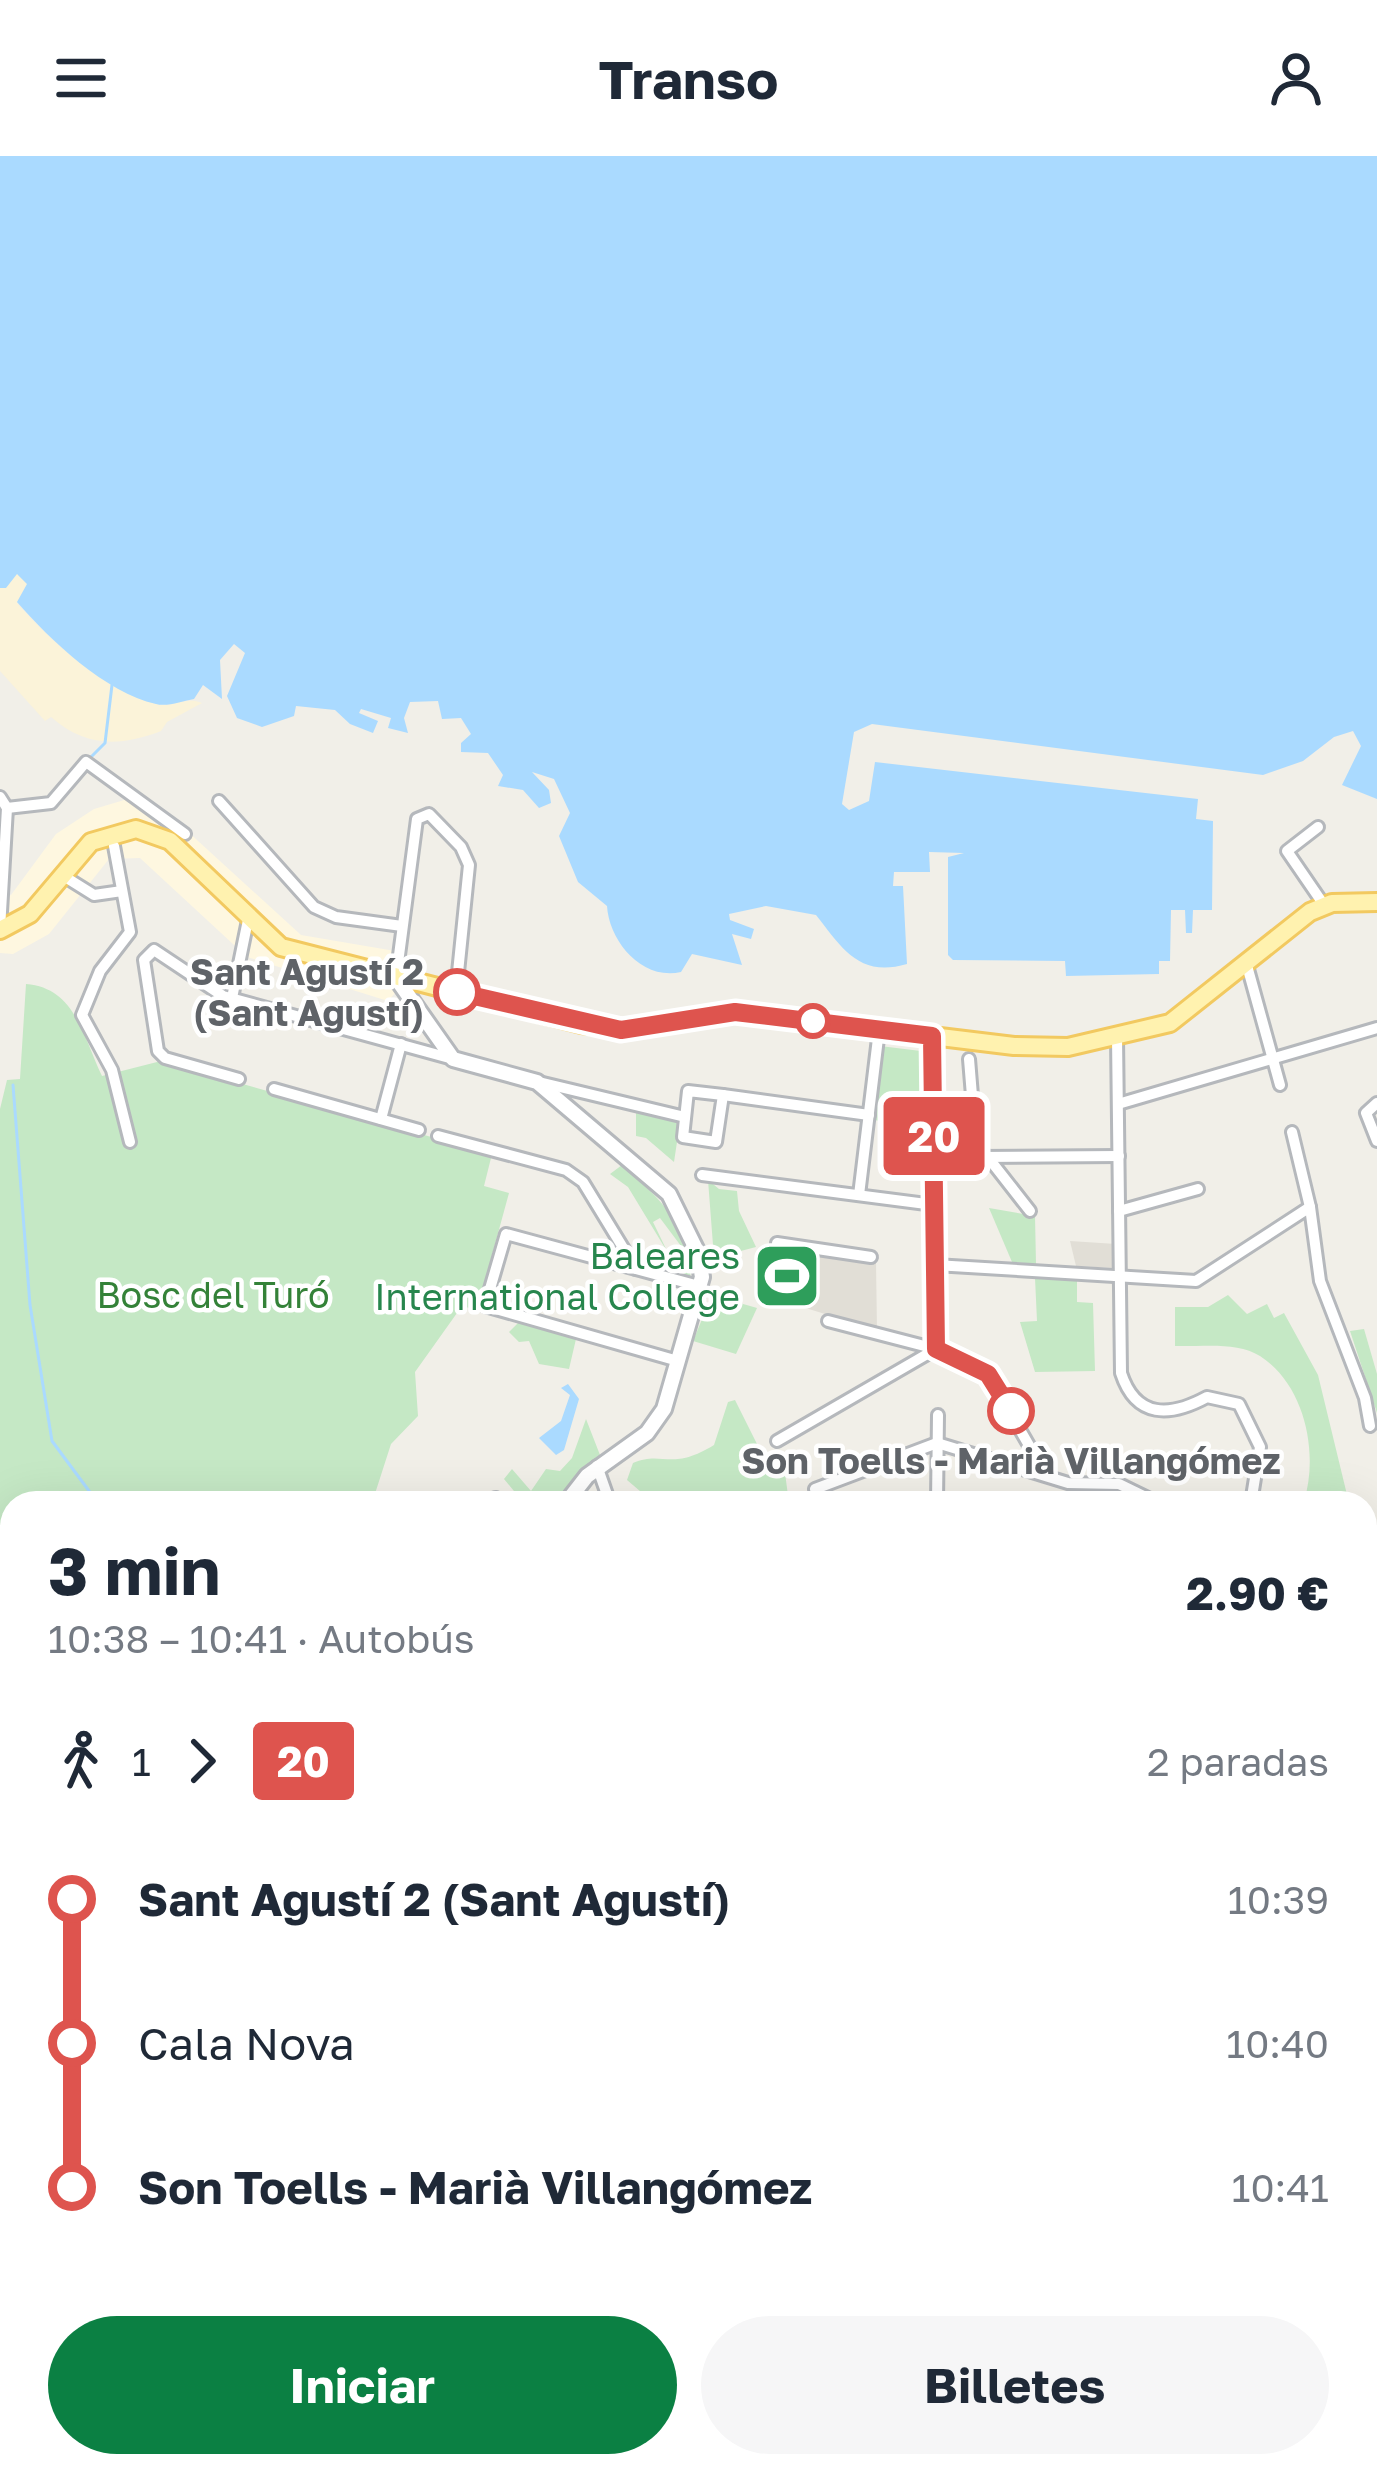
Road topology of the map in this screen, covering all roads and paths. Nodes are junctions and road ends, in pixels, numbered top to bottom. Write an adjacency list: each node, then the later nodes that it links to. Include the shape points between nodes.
1 (220, 801): 11 (street, via 314,907)
2 (4, 802): 4 (street, via 51,803 86,762); 12 (street)
3 (1318, 826): 9 (street, via 1287,851)
4 (184, 834)
5 (114, 846): 7 (street)
6 (62, 875): 7 (street, via 94,896); 10 (main road, via 97,838 149,831 180,849); 12 (main road, via 30,914)
7 (122, 891): 39 (street, via 130,932 100,971 82,1015 112,1070)
8 (1377, 902): 9 (main road)
9 (1324, 905): 13 (main road)
10 (248, 920): 14 (main road, via 292,952); 16 (street)
11 (402, 926): 14 (street); 15 (street, via 417,820 429,814 469,865)
12 (0, 932)
13 (1251, 958): 20 (main road, via 1170,1023); 23 (street)
14 (395, 977): 15 (main road); 22 (street)
15 (456, 992): 18 (main road, via 621,1030 735,1012)
16 (232, 998): 21 (street); 25 (street, via 154,950 144,960 158,1051)
17 (1377, 1028): 23 (street)
18 (879, 1030): 19 (main road); 32 (street)
19 (932, 1036): 20 (main road, via 1035,1048); 45 (street)
20 (1117, 1037): 31 (street)
21 (401, 1045): 22 (street); 34 (street)
22 (453, 1058): 26 (street)
23 (1272, 1058): 27 (street); 31 (street)
24 (970, 1059): 40 (street, via 977,1157)
25 (239, 1079)
26 (536, 1082): 33 (street); 54 (street, via 669,1194 698,1253)
27 (1280, 1084)
28 (274, 1089): 34 (street)
29 (723, 1095): 32 (street); 33 (street, via 688,1090); 33 (street, via 716,1142 683,1137)
30 (1377, 1103): 38 (street, via 1366,1113)
31 (1118, 1104): 41 (street)
32 (869, 1115): 44 (street)
33 (685, 1118)
34 (381, 1119): 35 (street)
35 (419, 1130)
36 (1292, 1132): 46 (street)
37 (438, 1136): 52 (street, via 566,1170 584,1182)
38 (1377, 1141)
39 (130, 1142)
40 (986, 1156): 41 (street); 47 (street)
41 (1119, 1156): 48 (street)
42 (703, 1175): 44 (street)
43 (1198, 1189): 48 (street)
44 (859, 1195): 45 (street)
45 (934, 1205): 51 (street)
46 (1310, 1207): 53 (street, via 1196,1281); 59 (street, via 1320,1282)
47 (1030, 1210)
48 (1119, 1211): 53 (street)
49 (777, 1243): 50 (street)
50 (871, 1257)
51 (935, 1265): 53 (street); 56 (street)
52 (637, 1269): 54 (street); 57 (street, via 506,1234 485,1306)
53 (1121, 1276): 69 (street, via 1128,1395 1155,1412 1176,1413 1208,1397 1239,1404 1260,1447)
54 (699, 1286): 57 (street)
55 (828, 1321): 56 (street)
56 (936, 1349): 60 (street); 63 (street, via 988,1374)
57 (678, 1361): 62 (street, via 656,1422)
58 (938, 1415): 61 (street)
59 (1370, 1426)
60 (777, 1442)
61 (937, 1443): 63 (street); 64 (street); 67 (street)
62 (598, 1466): 65 (street); 66 (street)
63 (1046, 1475): 68 (street)
64 (815, 1489)
65 (576, 1491)
66 (606, 1491)
67 (937, 1491)
68 (1133, 1491)
69 (1253, 1491)

